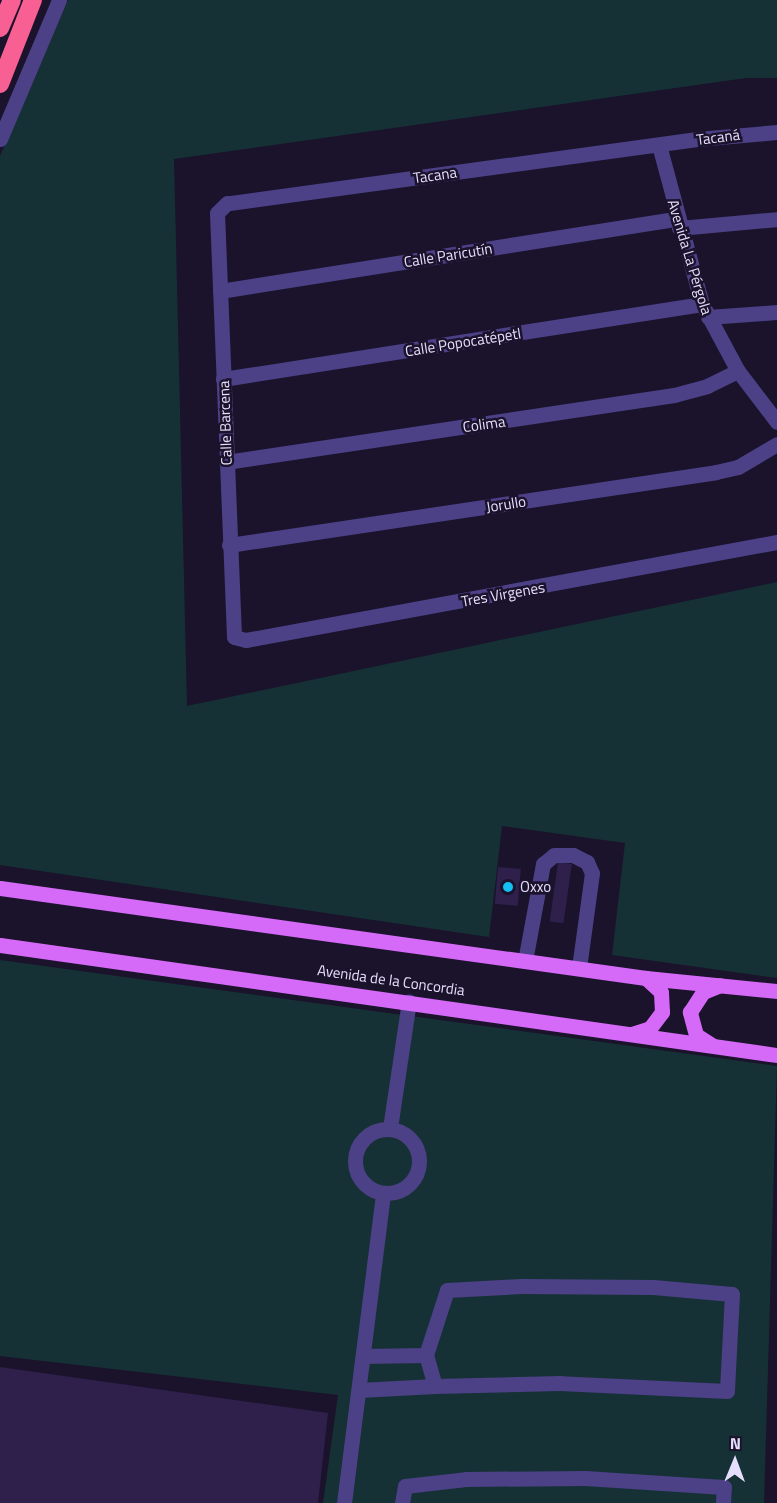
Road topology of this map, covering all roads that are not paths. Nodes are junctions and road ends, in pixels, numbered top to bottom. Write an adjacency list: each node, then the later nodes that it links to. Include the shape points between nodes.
1 (12, 0): 4 (highway)
2 (33, 0): 5 (highway)
3 (59, 0): 7 (street)
4 (0, 28)
5 (0, 84)
6 (777, 132): 8 (street, Tacaná)
7 (0, 139)
8 (659, 145): 9 (street, Tacana, via 226,203); 11 (street, Avenida La Pérgola)
9 (217, 213): 12 (street, Calle Barcena)
10 (777, 219): 11 (street, Calle Paricutín)
11 (678, 224): 12 (street, Calle Paricutín); 13 (street, Avenida La Pérgola)
12 (220, 291): 16 (street, Calle Barcena)
13 (705, 311): 14 (street, Calle Popocatépetl); 15 (street, Avenida La Pérgola); 16 (street, Calle Popocatépetl)
14 (777, 312)
15 (738, 372): 17 (street, Avenida La Pérgola); 20 (street, Colima, via 708,386 674,395)
16 (223, 379): 20 (street, Calle Barcena)
17 (771, 406): 18 (street, Avenida La Pérgola)
18 (777, 422)
19 (777, 444): 22 (street, Jorullo, via 746,463 716,472)
20 (226, 462): 22 (street, Calle Barcena)
21 (777, 542): 23 (street, Tres Virgenes, via 246,640 239,640)
22 (230, 546): 23 (street, Calle Barcena)
23 (233, 633)
24 (0, 888): 26 (main road)
25 (0, 945): 31 (main road, Avenida de la Concordia)
26 (525, 961): 27 (main road); 27 (street, via 543,864 554,855 573,855 587,862 592,873)
27 (579, 968): 28 (main road)
28 (646, 978): 29 (main road); 32 (main road, via 661,992 662,1012 650,1028)
29 (726, 984): 30 (main road); 33 (main road, via 703,992 690,1012 696,1035)
30 (777, 991)
31 (409, 1001): 32 (main road, Avenida de la Concordia); 35 (street)
32 (630, 1035): 33 (main road, Avenida de la Concordia)
33 (719, 1049): 34 (main road, Avenida de la Concordia)
34 (777, 1055)
35 (390, 1128): 36 (street, via 369,1134 356,1152 358,1174); 36 (street, via 409,1136 420,1164 411,1182 394,1192)
36 (383, 1193): 38 (street)
37 (426, 1355): 38 (street); 39 (street); 39 (street, via 447,1290 653,1287 732,1294 727,1391 560,1383)
38 (363, 1356): 40 (street)
39 (435, 1386): 40 (street)
40 (359, 1390): 41 (street)
41 (344, 1503)
42 (402, 1503): 43 (street, via 405,1486 466,1479 585,1478 724,1487)
43 (723, 1503)

